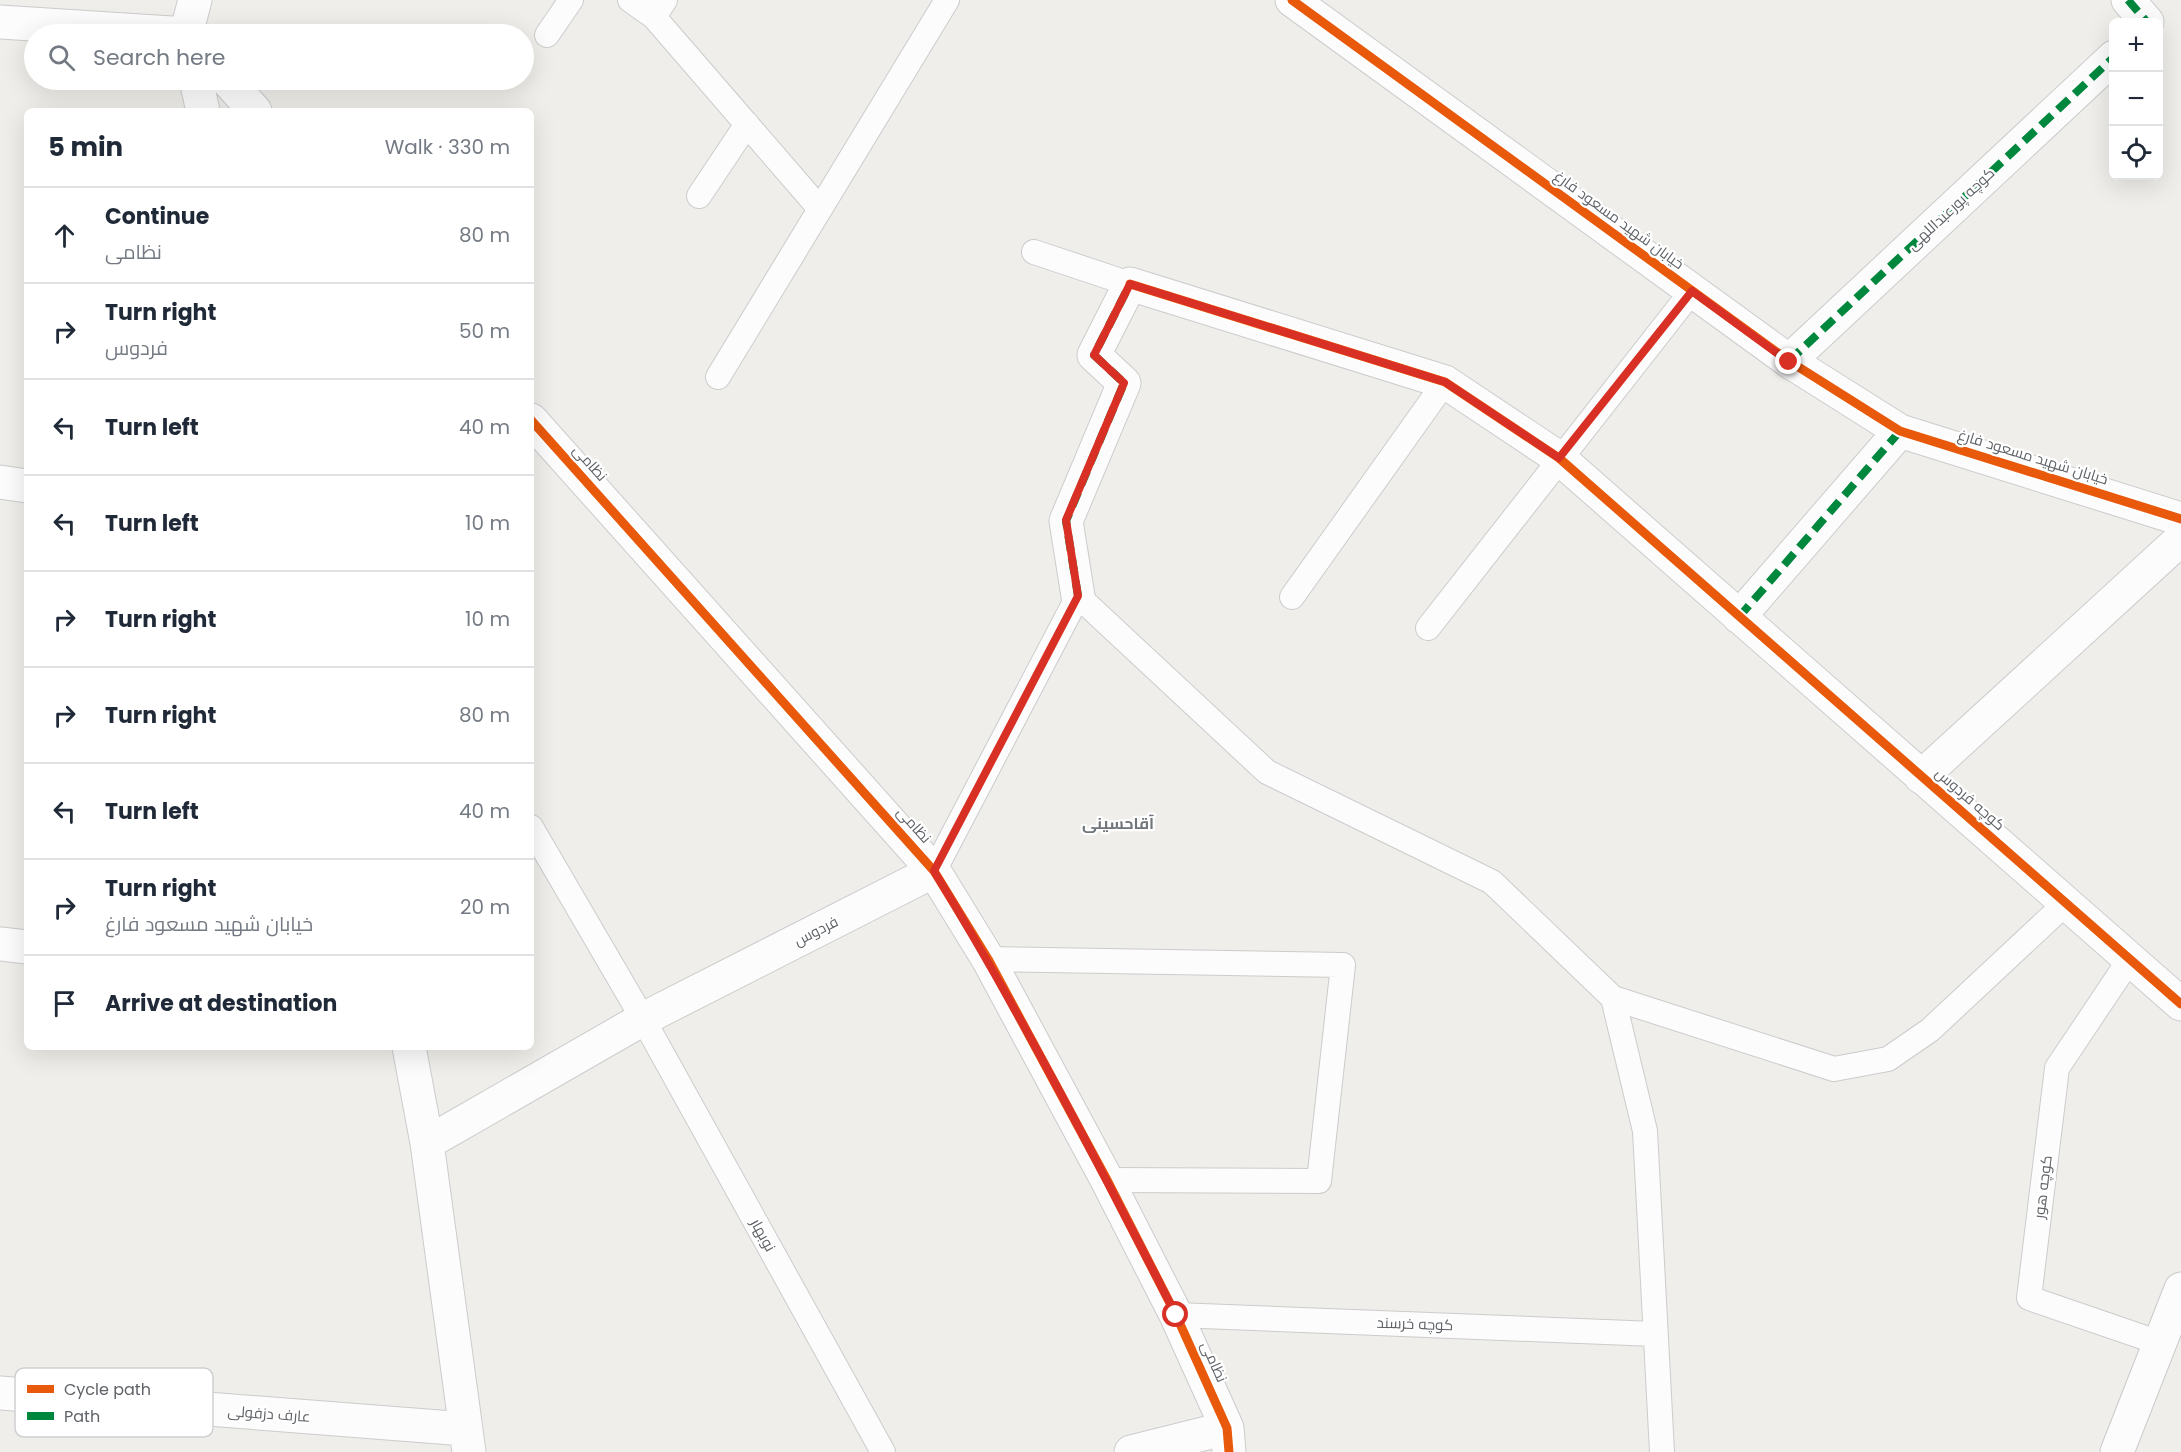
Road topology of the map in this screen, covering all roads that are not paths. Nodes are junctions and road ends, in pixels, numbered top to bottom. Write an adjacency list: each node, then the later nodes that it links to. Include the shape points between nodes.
1 (195, 0): 11 (street)
2 (571, 0): 12 (lane)
3 (630, 0): 7 (lane)
4 (947, 0): 20 (lane)
5 (1292, 0): 23 (street, خیابان شهید مسعود فارغ)
6 (2128, 0): 8 (street)
7 (659, 8): 18 (lane)
8 (2144, 18)
9 (0, 22): 10 (street)
10 (31, 24)
11 (189, 24)
12 (547, 35)
13 (2109, 62): 24 (street, کوچه پورعبداللهی)
14 (198, 90): 16 (street)
15 (236, 90): 17 (street)
16 (202, 108)
17 (252, 108)
18 (747, 124): 19 (lane); 20 (lane)
19 (699, 196)
20 (820, 209): 25 (lane)
21 (1034, 252): 22 (lane)
22 (1130, 284): 26 (street, کوچه فردوس); 34 (street, via 1094,355 1124,383 1066,520)
23 (1692, 291): 24 (street, خیابان شهید مسعود فارغ); 29 (lane)
24 (1789, 362): 28 (street, خیابان شهید مسعود فارغ)
25 (718, 377)
26 (1445, 382): 29 (street, کوچه فردوس); 35 (lane)
27 (534, 423): 40 (street, نظامی)
28 (1900, 431): 32 (street, خیابان شهید مسعود فارغ); 36 (street)
29 (1559, 458): 36 (street, کوچه فردوس); 37 (lane)
30 (0, 482): 31 (street)
31 (24, 486)
32 (2181, 519)
33 (2181, 539): 38 (street)
34 (1078, 596): 40 (lane); 46 (lane, via 1267,772 1492,882)
35 (1292, 597)
36 (1738, 617): 38 (street, کوچه فردوس)
37 (1428, 628)
38 (1921, 777): 41 (street, کوچه فردوس)
39 (534, 832): 48 (lane, نوبهار)
40 (934, 871): 44 (street, نظامی); 48 (street, فردوس)
41 (2066, 903): 45 (street, کوچه فردوس); 46 (lane, via 1930,1030 1888,1059 1834,1069)
42 (0, 944): 43 (street)
43 (24, 947)
44 (988, 959): 51 (street, نظامی); 51 (lane, via 1343,965 1319,1181)
45 (2130, 959): 47 (street, کوچه فردوس); 55 (lane, کوچه هور, via 2057,1068 2029,1298)
46 (1613, 998): 54 (lane, via 1645,1131)
47 (2181, 1004)
48 (643, 1019): 50 (street, فردوس); 61 (lane, نوبهار)
49 (410, 1050): 50 (street)
50 (427, 1143): 59 (street)
51 (1107, 1180): 53 (street, نظامی)
52 (2181, 1289): 55 (street)
53 (1176, 1315): 54 (lane, کوچه خرسند); 60 (street, نظامی)
54 (1655, 1334): 63 (lane)
55 (2160, 1343): 64 (street)
56 (0, 1393): 57 (street, عارف دزفولی)
57 (15, 1395)
58 (213, 1414): 59 (street, عارف دزفولی)
59 (467, 1440)
60 (1228, 1440): 62 (street)
61 (883, 1452)
62 (1131, 1452)
63 (1662, 1452)
64 (2117, 1452)

